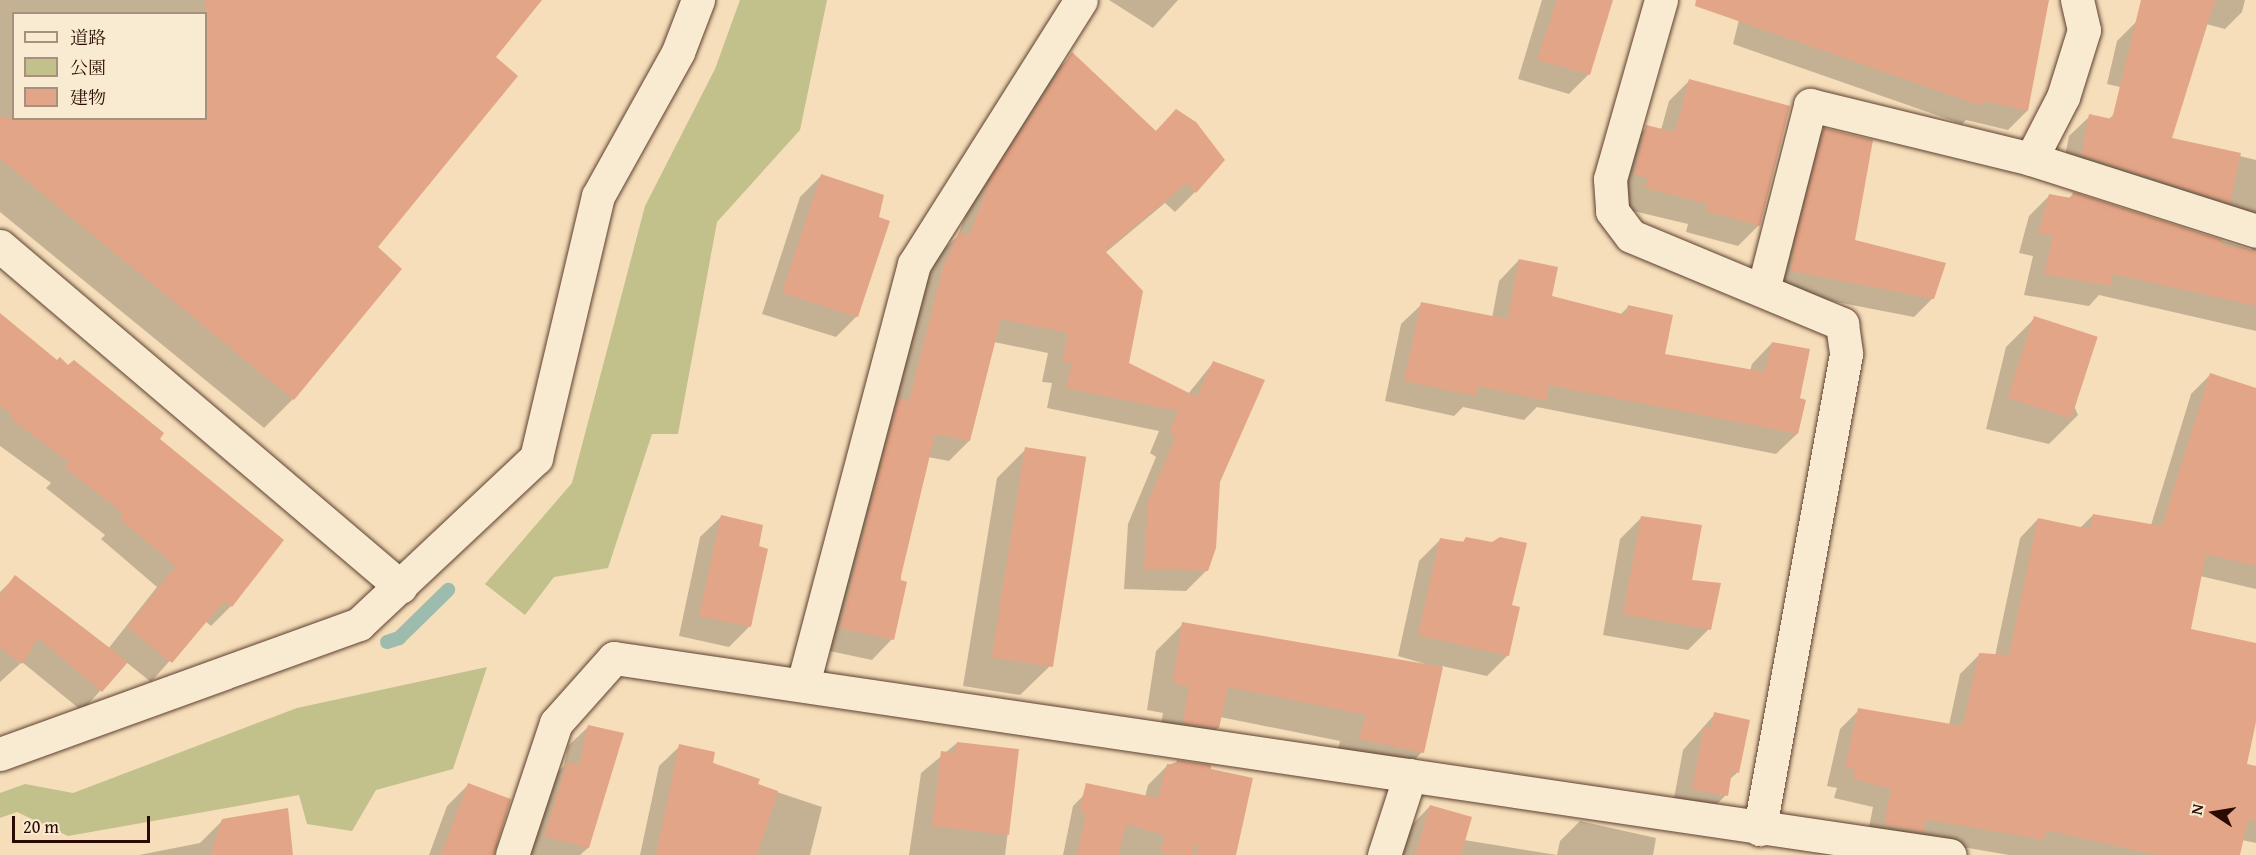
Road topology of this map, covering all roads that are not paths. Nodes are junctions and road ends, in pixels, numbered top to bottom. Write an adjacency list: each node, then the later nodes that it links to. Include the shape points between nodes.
1 (698, 0): 9 (street, via 678,52 598,196 536,459)
2 (1081, 0): 10 (street, via 914,264)
3 (1661, 0): 8 (street, via 1610,179 1612,211 1631,236)
4 (2077, 0): 5 (street, via 2084,30 2063,97)
5 (2031, 159): 6 (street); 8 (street, via 1810,105)
6 (2256, 231)
7 (5, 260): 9 (street)
8 (1763, 290): 13 (street, via 1842,324 1846,354)
9 (401, 587): 11 (street, via 359,624)
10 (803, 684): 12 (street); 14 (street, via 614,658 556,723)
11 (0, 754)
12 (1410, 775): 13 (street); 15 (street)
13 (1760, 828): 16 (street)
14 (512, 855)
15 (1384, 855)
16 (1950, 855)

